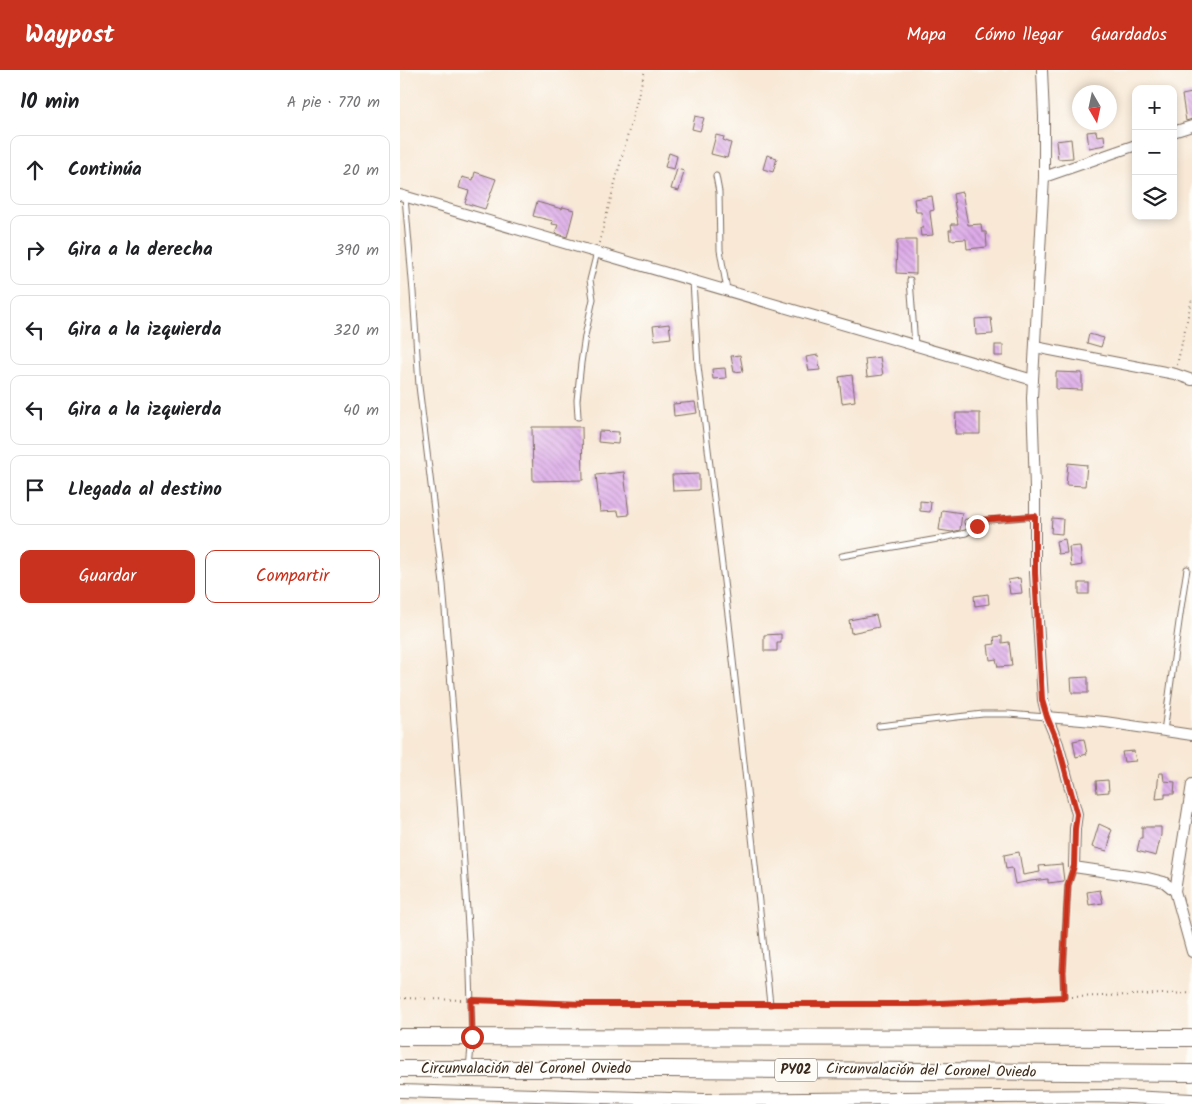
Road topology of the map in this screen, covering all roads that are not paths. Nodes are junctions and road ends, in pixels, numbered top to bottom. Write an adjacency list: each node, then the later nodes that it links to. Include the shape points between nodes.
1 (1042, 70): 6 (street)
2 (1192, 126): 3 (street)
3 (1177, 131)
4 (1132, 146): 6 (street)
5 (716, 176): 11 (lane, via 720,250)
6 (1044, 177): 13 (street)
7 (402, 196): 8 (street); 34 (lane, via 419,386 443,584 460,801)
8 (597, 252): 9 (street); 16 (lane, via 590,280 592,299 581,363)
9 (693, 280): 11 (street); 32 (lane, via 698,366)
10 (910, 280): 12 (lane)
11 (727, 290): 12 (street)
12 (915, 345): 14 (street)
13 (1035, 347): 14 (street); 15 (street)
14 (1033, 380): 17 (street)
15 (1192, 380)
16 (578, 417)
17 (1035, 516): 18 (lane); 22 (street, via 1042,700)
18 (981, 520): 19 (lane); 20 (lane, via 966,532)
19 (967, 522)
20 (842, 556)
21 (1187, 569): 24 (lane)
22 (1047, 717): 23 (lane, via 983,714); 24 (street); 27 (street, via 1058,744 1077,814)
23 (880, 726)
24 (1164, 731): 25 (street)
25 (1192, 735)
26 (1192, 784): 28 (street)
27 (1074, 866): 28 (street, via 1148,878 1164,882); 31 (lane, via 1068,885)
28 (1175, 891): 29 (street)
29 (1188, 926): 30 (street)
30 (1192, 952)
31 (1064, 997)
32 (770, 1004)
33 (400, 1037): 34 (highway, PY02)
34 (472, 1037): 35 (highway, PY02); 37 (lane)
35 (1192, 1038)
36 (400, 1069): 37 (highway, Circunvalación del Coronel Oviedo / PY02)
37 (469, 1069): 38 (highway, Circunvalación del Coronel Oviedo / PY02)
38 (1192, 1073)
39 (400, 1091): 40 (street, via 704,1100 1109,1096)
40 (1192, 1100)

